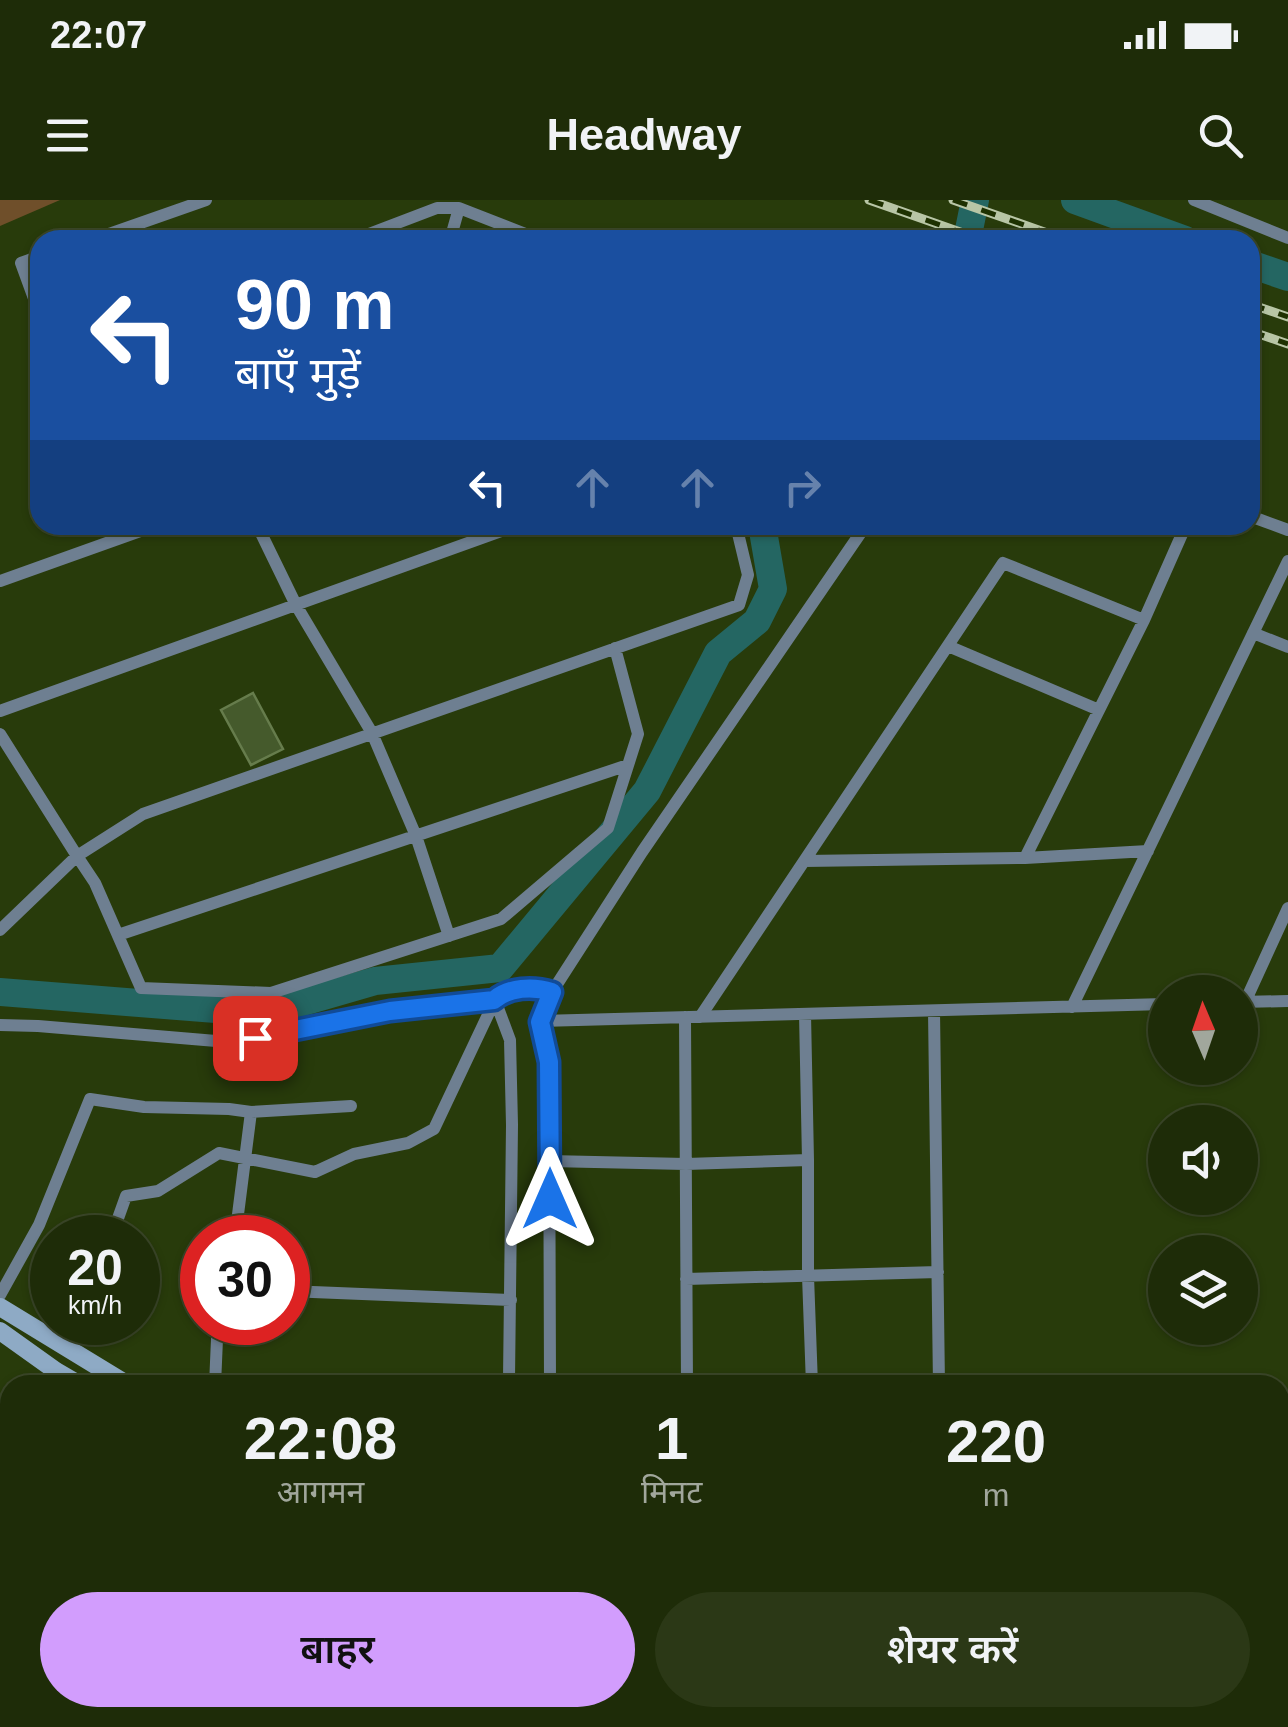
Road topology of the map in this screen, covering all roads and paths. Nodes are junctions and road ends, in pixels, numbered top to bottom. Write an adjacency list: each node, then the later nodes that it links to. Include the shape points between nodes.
1 (206, 200): 7 (street)
2 (419, 200): 5 (street)
3 (1194, 200): 4 (street)
4 (1209, 203): 11 (street)
5 (438, 208): 6 (street); 8 (street)
6 (460, 208): 9 (street); 10 (street)
7 (128, 230)
8 (380, 230)
9 (453, 230)
10 (516, 230)
11 (1288, 236)
12 (30, 259): 13 (street, via 21,262)
13 (30, 287)
14 (1260, 520): 15 (street)
15 (1288, 530)
16 (129, 535): 23 (street)
17 (262, 535): 24 (street)
18 (490, 535): 24 (street)
19 (738, 535): 28 (street, via 748,575 739,604)
20 (859, 535): 45 (street)
21 (1182, 535): 25 (street)
22 (1288, 562): 26 (street)
23 (0, 581)
24 (296, 605): 31 (street); 33 (street)
25 (1144, 620): 27 (street, via 1003,564); 30 (street)
26 (1253, 633): 29 (street); 36 (street)
27 (948, 646): 30 (street); 39 (street)
28 (615, 648): 33 (street); 34 (street, via 638,734)
29 (1288, 648)
30 (1099, 710): 38 (street)
31 (0, 711)
32 (0, 734): 37 (street)
33 (372, 734): 35 (street); 37 (street, via 143,814)
34 (628, 765): 35 (street); 43 (street, via 608,828 500,918)
35 (416, 836): 42 (street); 43 (street)
36 (1148, 852): 38 (street); 50 (street)
37 (78, 856): 41 (street); 42 (street)
38 (1025, 858): 39 (street)
39 (804, 861): 53 (street)
40 (1288, 908): 44 (street)
41 (0, 930)
42 (118, 935): 43 (street, via 142,988 271,993)
43 (449, 936)
44 (1255, 975)
45 (552, 992): 46 (street, via 504,991); 55 (street)
46 (494, 1000): 56 (street, via 390,1011 228,1042); 59 (street, via 434,1128 408,1143 354,1154 314,1172); 70 (street, via 510,1040)
47 (1288, 1001): 48 (street)
48 (1258, 1002)
49 (1148, 1005): 50 (street)
50 (1072, 1007): 51 (street)
51 (934, 1011): 52 (street); 65 (street)
52 (806, 1014): 53 (street); 60 (street)
53 (700, 1017): 54 (street)
54 (685, 1018): 55 (street); 62 (street)
55 (540, 1022): 61 (street, via 549,1062)
56 (0, 1025)
57 (352, 1106): 58 (street)
58 (251, 1112): 59 (street); 69 (street, via 90,1099 40,1225)
59 (247, 1158): 63 (street, via 219,1153 158,1192 126,1196); 64 (street)
60 (808, 1160): 62 (street); 66 (street)
61 (550, 1162): 62 (street); 80 (street)
62 (686, 1164): 67 (street)
63 (119, 1215)
64 (238, 1215)
65 (938, 1272): 66 (street); 83 (street)
66 (808, 1276): 67 (street); 82 (street)
67 (686, 1279): 81 (street)
68 (310, 1292): 70 (street)
69 (0, 1295)
70 (511, 1300): 79 (street)
71 (0, 1307): 75 (street)
72 (0, 1332): 76 (street)
73 (71, 1345): 75 (street)
74 (217, 1345): 78 (street)
75 (69, 1350): 77 (street)
76 (62, 1375)
77 (111, 1375)
78 (215, 1375)
79 (509, 1375)
80 (550, 1375)
81 (687, 1375)
82 (812, 1375)
83 (939, 1375)

